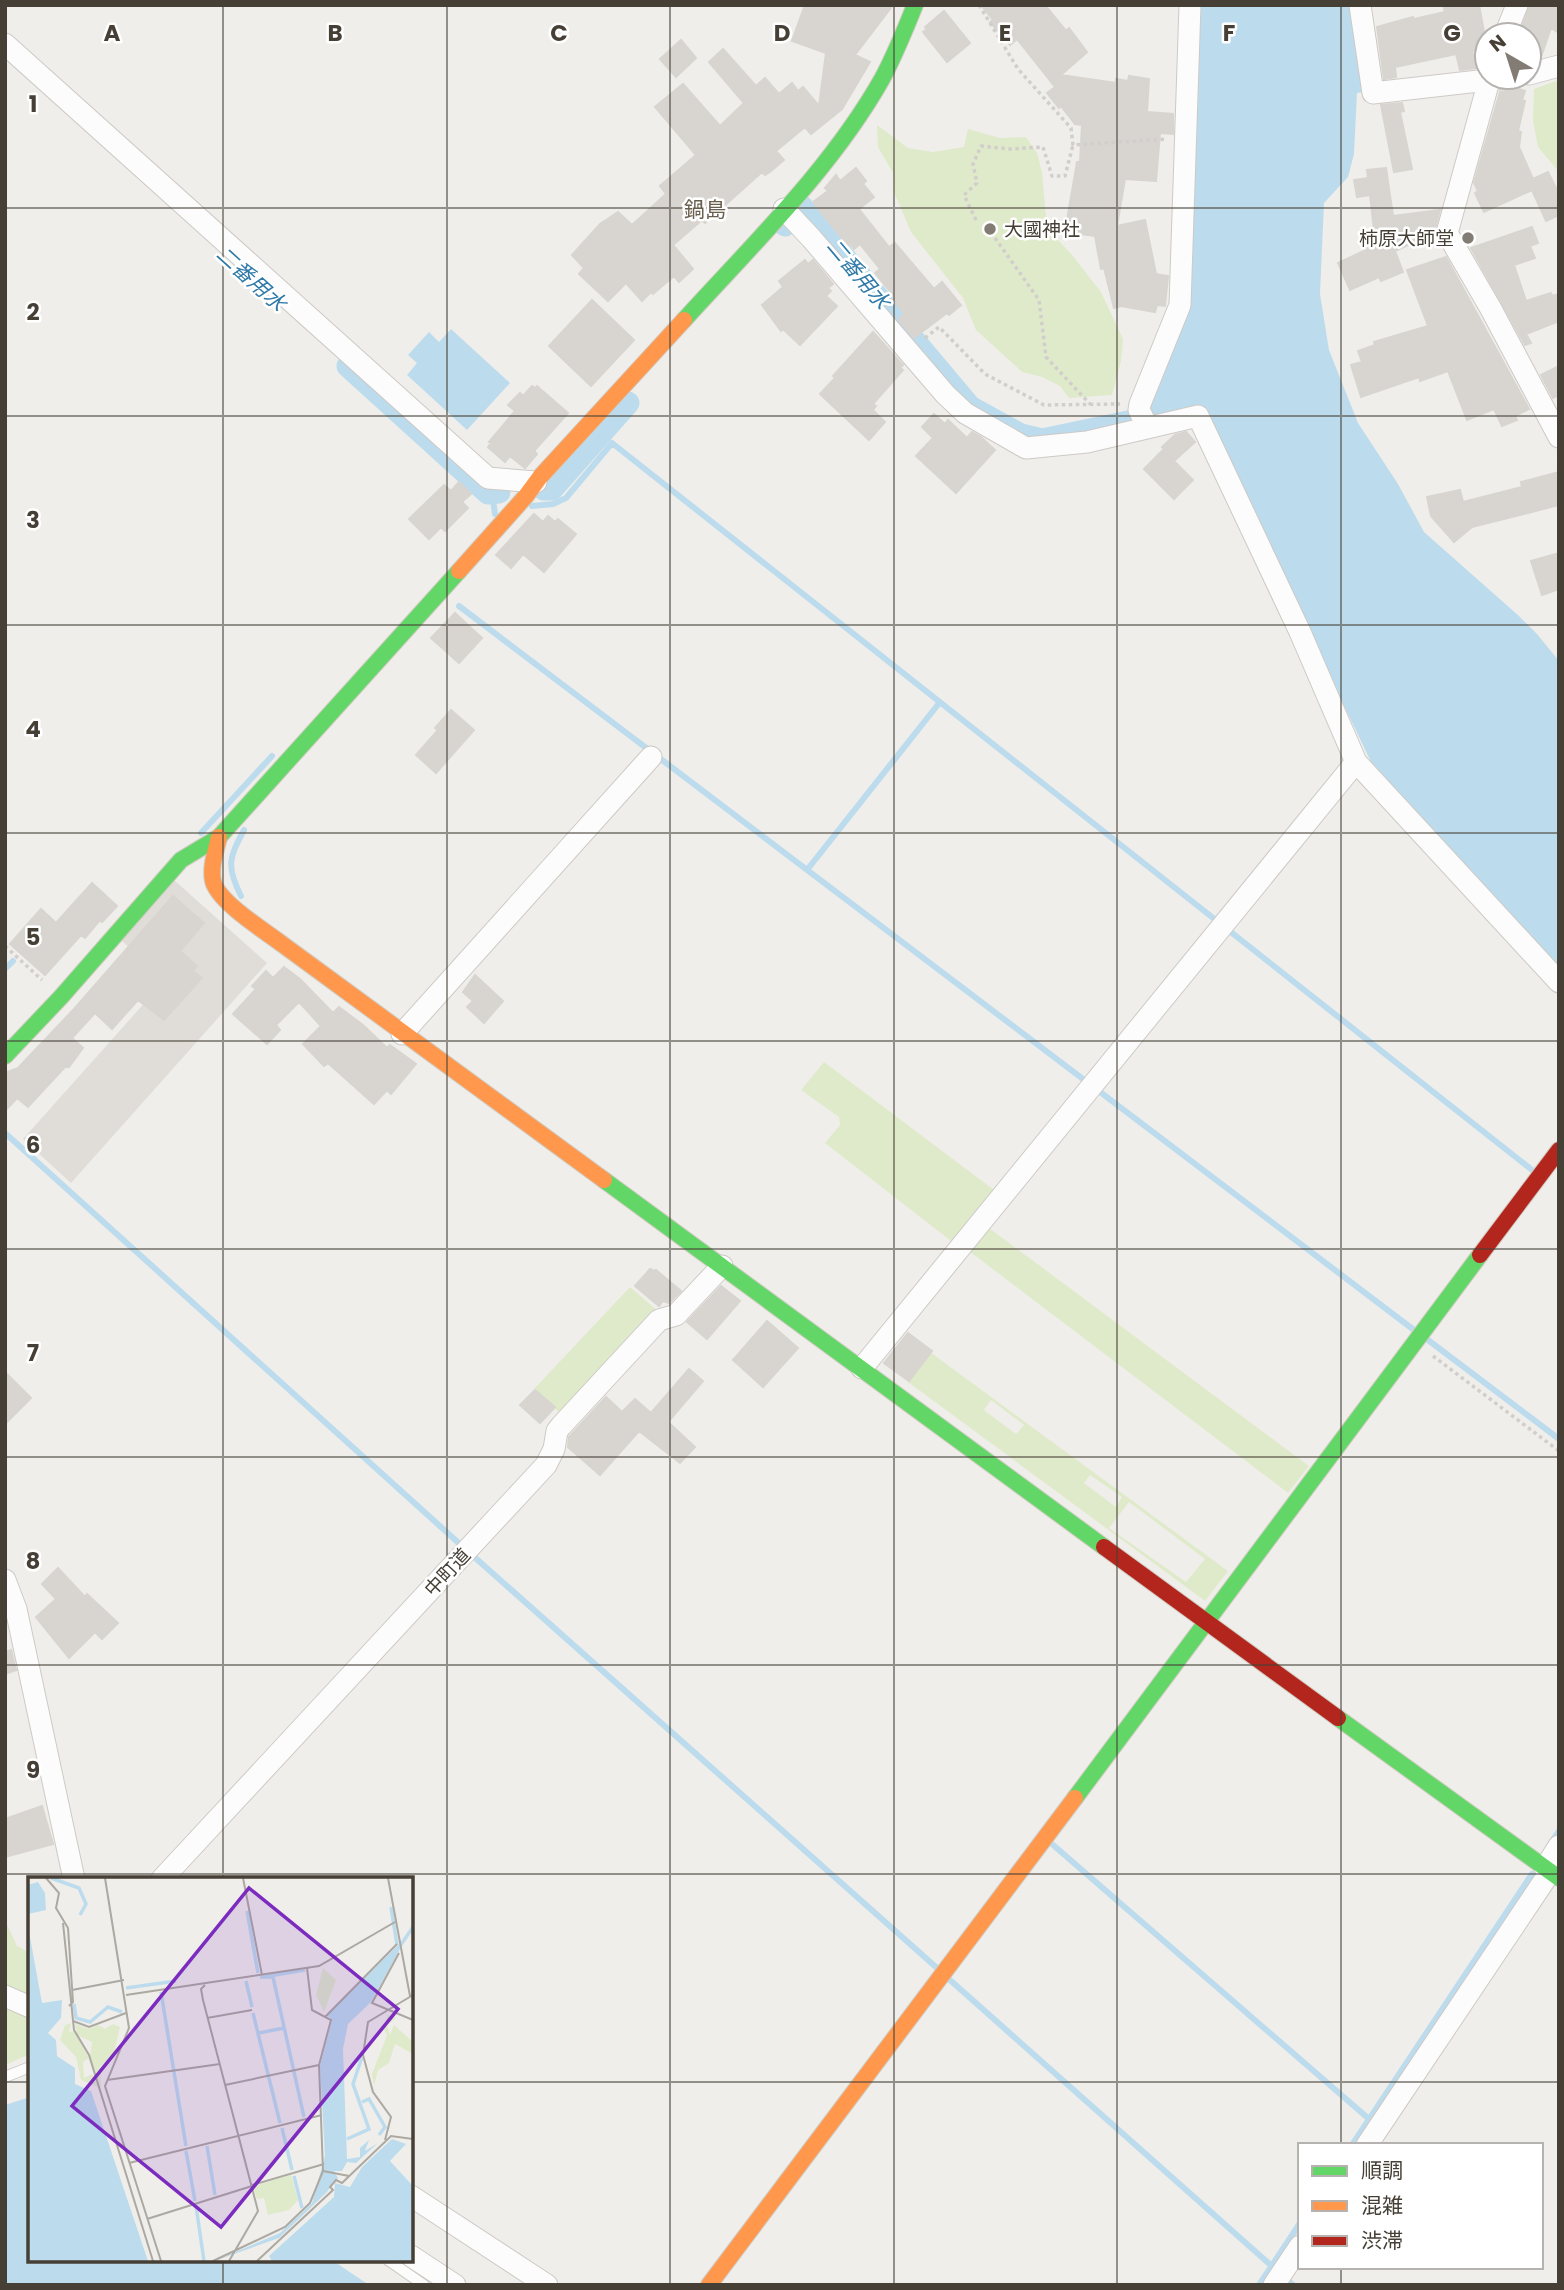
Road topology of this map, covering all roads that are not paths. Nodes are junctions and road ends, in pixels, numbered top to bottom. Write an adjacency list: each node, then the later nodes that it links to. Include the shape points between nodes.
1 (915, 5): 7 (street, via 894,60)
2 (1190, 5): 8 (street, via 1180,305)
3 (1360, 5): 5 (street, via 1373,93)
4 (5, 44): 10 (street, via 488,478)
5 (1473, 81)
6 (1486, 91): 9 (street, via 1447,233)
7 (791, 216): 8 (street, via 945,394 997,433 1026,448 1087,442); 10 (street)
8 (1142, 415): 12 (street, via 1198,416)
9 (1559, 437)
10 (536, 482): 13 (street)
11 (651, 757): 15 (street)
12 (1356, 762): 14 (street); 19 (street)
13 (219, 837): 15 (street, via 212,867 215,886 260,927); 16 (street, via 181,860)
14 (1559, 982)
15 (402, 1034): 18 (street)
16 (5, 1056)
17 (1559, 1150): 21 (street)
18 (722, 1266): 19 (street); 25 (street, 中町道, via 676,1315 659,1320 561,1426 546,1465)
19 (867, 1362): 21 (street)
20 (5, 1580): 24 (street, via 16,1609)
21 (1210, 1614): 23 (street); 39 (street)
22 (1559, 1846): 23 (street)
23 (1551, 1872): 30 (street)
24 (74, 1877)
25 (164, 1877)
26 (5, 1996): 27 (street)
27 (28, 2006)
28 (28, 2068): 29 (lane)
29 (5, 2077)
30 (1368, 2143)
31 (413, 2197): 38 (street)
32 (1298, 2249): 35 (street)
33 (413, 2257): 37 (street)
34 (391, 2262): 36 (lane)
35 (1278, 2279)
36 (424, 2285)
37 (455, 2285)
38 (547, 2285)
39 (709, 2285)

